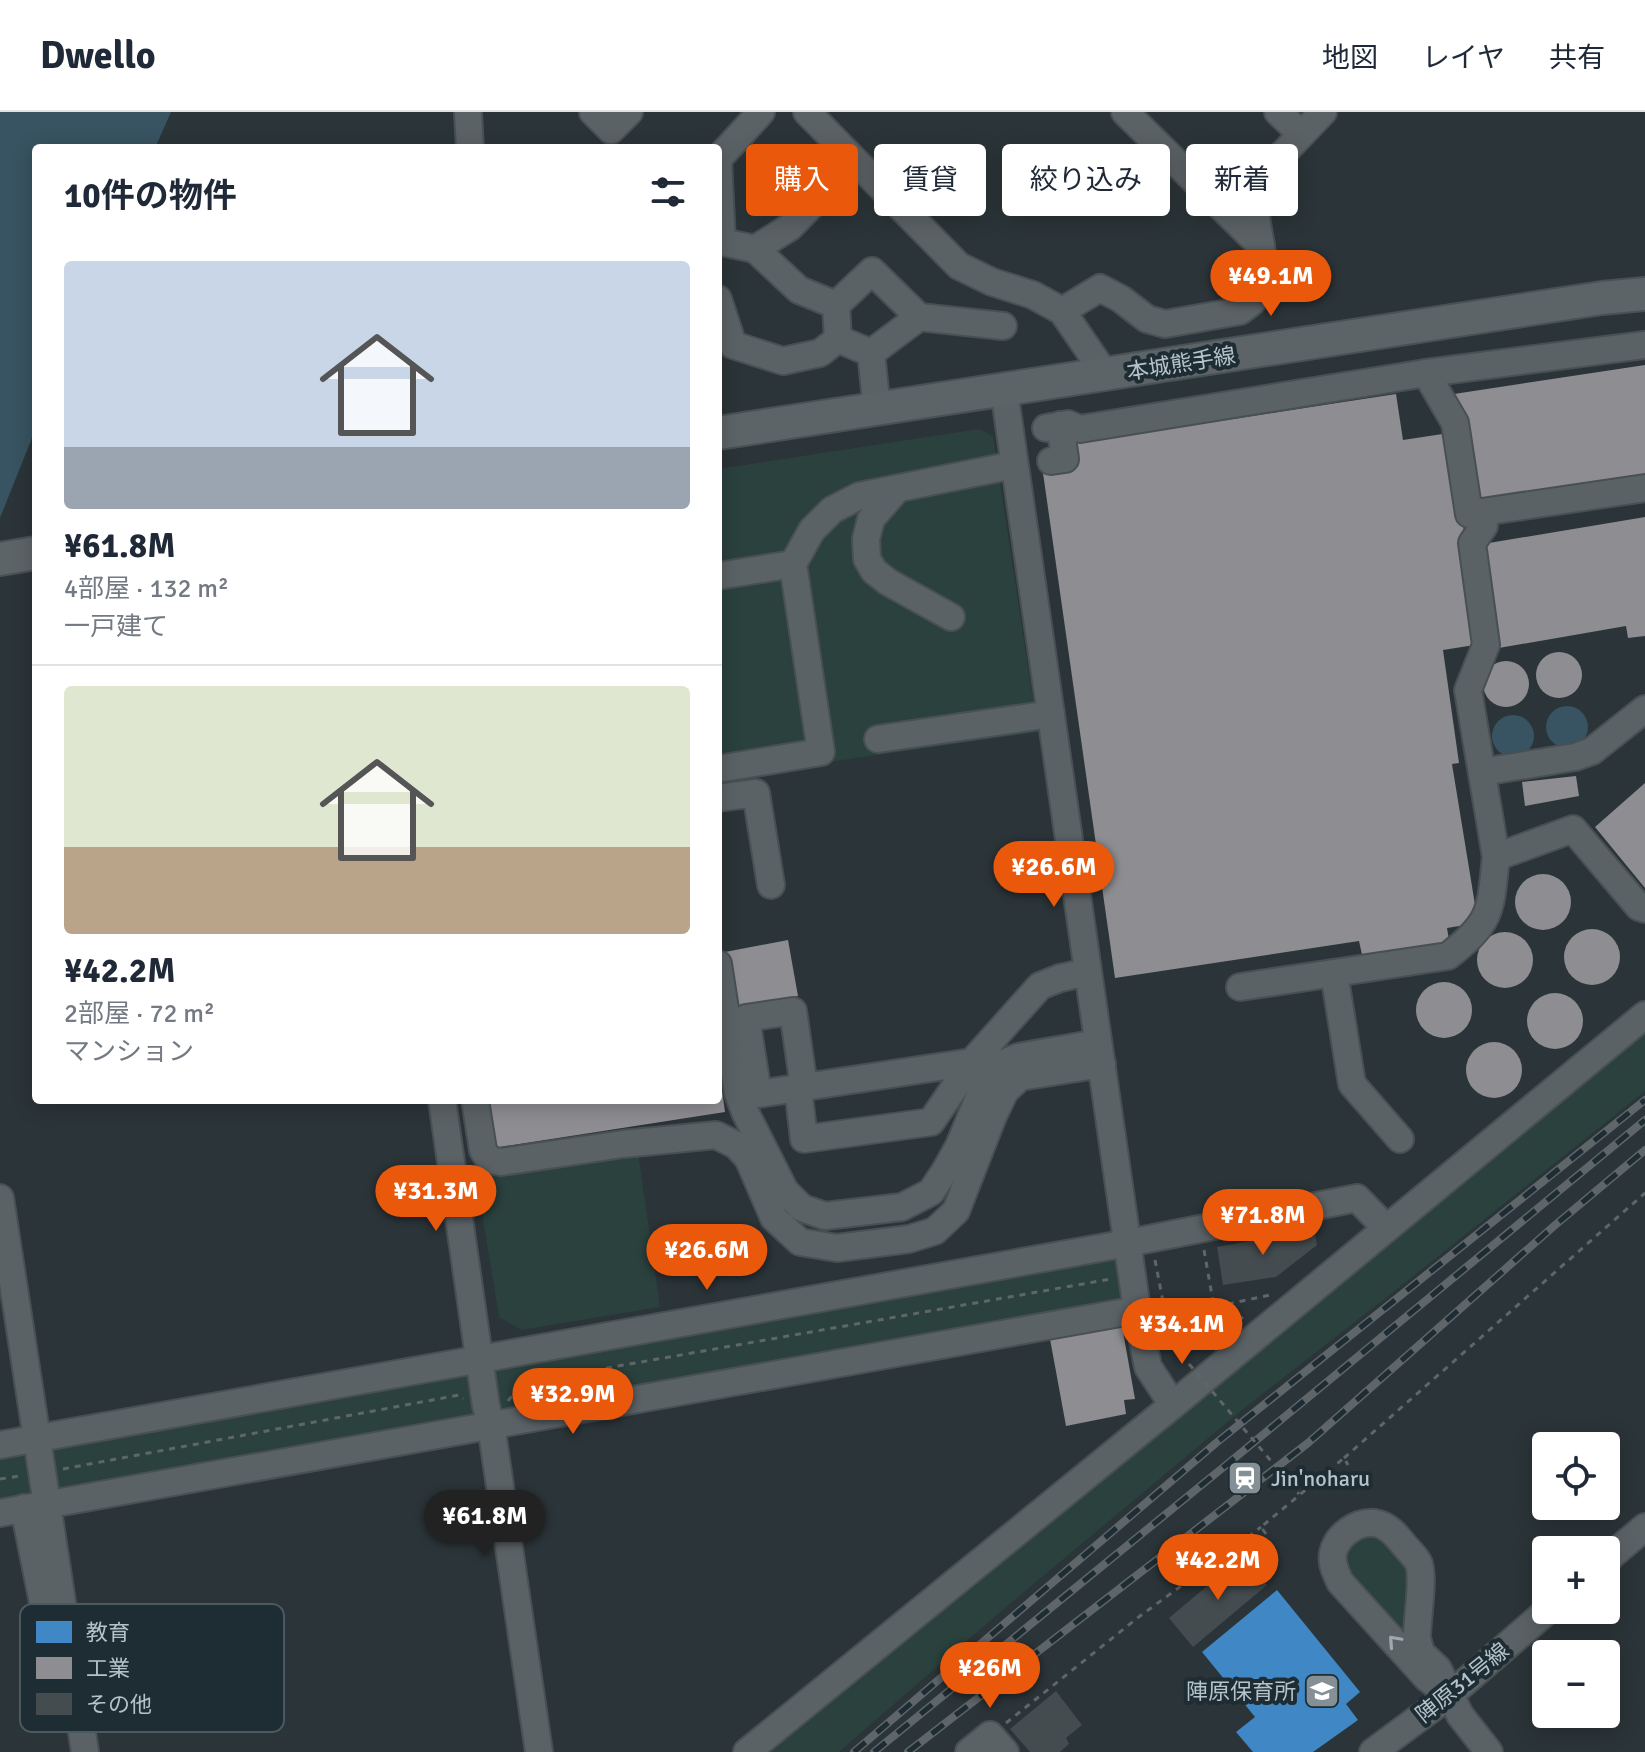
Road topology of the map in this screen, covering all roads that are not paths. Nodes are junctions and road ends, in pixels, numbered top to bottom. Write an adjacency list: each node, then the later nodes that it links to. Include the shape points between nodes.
1 (468, 112): 8 (street)
2 (761, 112): 9 (street)
3 (807, 112): 18 (street, via 959,266)
4 (1125, 112): 11 (street)
5 (1278, 112): 7 (street)
6 (1323, 112): 7 (street)
7 (1301, 134): 11 (street, via 1257,181 1254,205)
8 (470, 144)
9 (722, 155)
10 (801, 216): 13 (street)
11 (1261, 246): 18 (street, via 1264,264 1253,301 1240,311 1165,324 1147,319 1100,288)
12 (722, 247): 13 (street)
13 (755, 249): 15 (street, via 799,290)
14 (1645, 294): 25 (main road, 本城熊手線)
15 (836, 305): 19 (street, via 872,271); 21 (street)
16 (1645, 309): 26 (main road, 本城熊手線)
17 (722, 311): 21 (street, via 733,345 783,361 820,353)
18 (1062, 311): 25 (street)
19 (919, 317): 20 (street); 23 (street)
20 (1003, 326)
21 (838, 339): 23 (street)
22 (1645, 345): 24 (street)
23 (871, 353): 27 (street)
24 (1426, 373): 30 (street, via 1080,429 1068,424 1053,427 1065,459); 34 (street, via 1455,423 1469,514)
25 (1105, 374): 26 (main road, 本城熊手線)
26 (1005, 397): 27 (main road, 本城熊手線); 29 (main road, 本城熊手線); 31 (street)
27 (877, 409): 28 (main road, 本城熊手線)
28 (722, 432)
29 (722, 446)
30 (1051, 461)
31 (1014, 465): 33 (street); 42 (street)
32 (1645, 488): 34 (street)
33 (897, 489): 39 (street, via 859,496 832,510 812,530); 41 (street, via 871,519 867,559 888,582)
34 (1482, 512): 46 (street, via 1484,526 1472,543 1486,645 1468,690)
35 (32, 538): 36 (main road)
36 (0, 542)
37 (32, 554): 38 (main road)
38 (0, 559)
39 (793, 564): 40 (street); 45 (street, via 821,752)
40 (722, 575)
41 (951, 617)
42 (1051, 714): 44 (street); 51 (street)
43 (1643, 714): 46 (street, via 1592,751)
44 (878, 739)
45 (722, 768)
46 (1482, 772): 48 (street)
47 (722, 797): 49 (street, via 756,793)
48 (1496, 857): 50 (street, via 1573,829); 52 (street, via 1483,923 1448,956)
49 (771, 885)
50 (1645, 909)
51 (1088, 972): 56 (street); 57 (street, via 1040,986)
52 (1334, 973): 53 (street); 60 (street, via 1352,1084)
53 (1240, 987)
54 (722, 990): 56 (street, via 745,1112 785,1191 802,1208 825,1216 902,1207 931,1192 959,1146 987,1078 999,1065 1018,1057)
55 (1645, 1015): 62 (street)
56 (1100, 1053): 59 (street, via 1020,1077 1005,1091 956,1211 935,1231 837,1248 800,1242 774,1218 748,1158 716,1135 501,1162 489,1160 483,1150); 63 (street)
57 (972, 1062): 57 (street, via 931,1122 804,1139 801,1088)
58 (443, 1104): 65 (street)
59 (476, 1104)
60 (1400, 1139)
61 (0, 1198): 68 (street)
62 (1386, 1228): 63 (street, via 1357,1198); 66 (street)
63 (1128, 1243): 64 (street); 65 (street)
64 (1136, 1301): 66 (street, via 1148,1367); 67 (street)
65 (480, 1358): 67 (street); 68 (street)
66 (1173, 1405): 83 (street)
67 (488, 1416): 70 (street); 82 (street)
68 (36, 1438): 69 (street); 70 (street, via 42,1473)
69 (0, 1445)
70 (24, 1508): 73 (street); 74 (street)
71 (1645, 1527): 72 (street)
72 (1620, 1548)
73 (43, 1604)
74 (48, 1604)
75 (1532, 1624): 76 (street, 陣原31号線)
76 (1450, 1695): 76 (street, one-way to 76, via 1427,1678 1340,1582 1333,1552 1353,1528 1384,1526 1419,1564 1418,1646 1438,1669); 85 (street, 陣原31号線); 86 (street)
77 (69, 1732): 80 (street)
78 (80, 1732): 81 (street)
79 (997, 1744): 84 (street)
80 (73, 1752)
81 (85, 1752)
82 (539, 1752)
83 (747, 1752)
84 (969, 1752)
85 (1373, 1752)
86 (1489, 1752)

